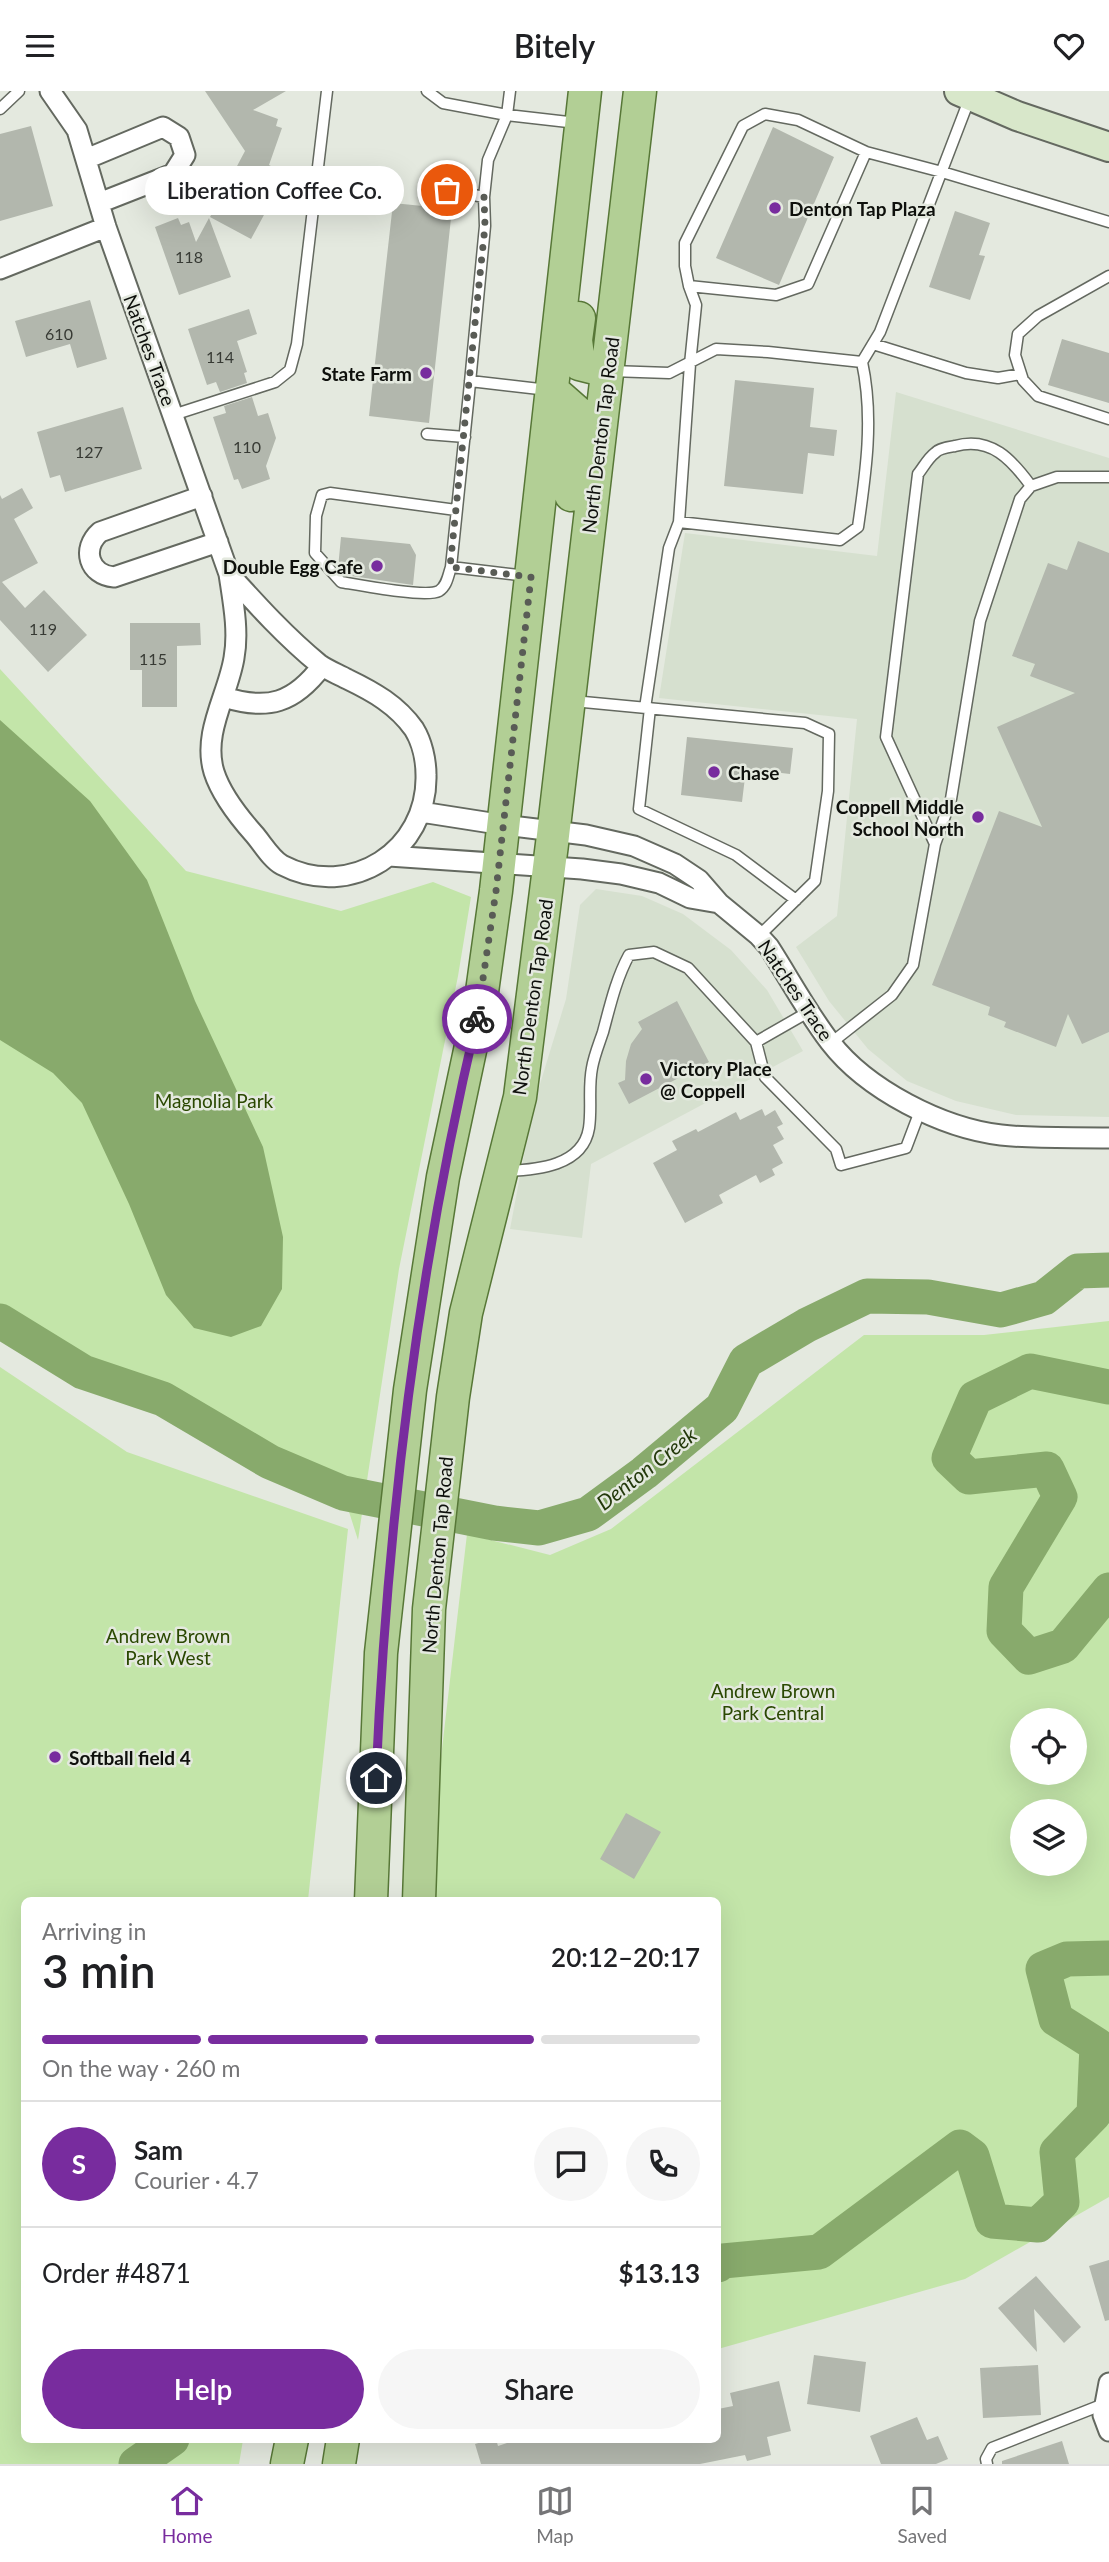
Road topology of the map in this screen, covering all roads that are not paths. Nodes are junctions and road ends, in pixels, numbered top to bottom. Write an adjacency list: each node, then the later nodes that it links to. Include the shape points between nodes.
1 (19, 91): 9 (lane)
2 (50, 91): 14 (street, Natches Trace, via 78,130)
3 (327, 91): 32 (lane, via 297,344 290,370 275,382)
4 (427, 91): 10 (lane, via 443,103)
5 (510, 91): 10 (lane)
6 (585, 91): 11 (main road)
7 (640, 91): 28 (main road, North Denton Tap Road)
8 (965, 93): 12 (main road); 15 (lane)
9 (0, 109)
10 (507, 115): 11 (lane); 18 (lane, via 488,160)
11 (582, 123): 17 (main road)
12 (1109, 147)
13 (866, 152): 15 (lane); 24 (lane, via 808,284 776,295); 24 (lane, via 798,120 765,114 743,126 685,243)
14 (86, 159): 19 (street, Natches Trace); 19 (street, via 163,127 179,137 185,155 173,174)
15 (942, 172): 20 (lane); 25 (lane)
16 (447, 190): 18 (lane)
17 (574, 193): 28 (main road, via 589,243 576,356 579,364); 31 (main road)
18 (484, 197): 30 (lane)
19 (99, 203): 21 (street, Natches Trace)
20 (1109, 222)
21 (106, 227): 22 (street); 32 (street, Natches Trace)
22 (0, 269)
23 (1109, 276): 29 (lane, via 1038,316 1018,334 1015,355)
24 (688, 286): 27 (lane, via 696,305)
25 (873, 344): 26 (lane); 29 (lane, via 966,373 998,378)
26 (862, 362): 27 (lane, via 716,349); 40 (lane, via 869,393 867,464 858,527 840,540)
27 (690, 363): 28 (lane, via 669,373); 40 (lane)
28 (607, 371): 42 (main road, North Denton Tap Road)
29 (1021, 374): 33 (lane, via 1038,395)
30 (470, 380): 31 (lane); 35 (lane)
31 (552, 390): 42 (main road, via 577,412 579,421 569,509 571,530); 45 (main road)
32 (173, 415): 38 (street, Natches Trace)
33 (1109, 419)
34 (427, 434): 35 (lane)
35 (465, 437): 39 (lane)
36 (1109, 477): 37 (lane, via 1057,477)
37 (1031, 486): 53 (lane, via 1020,499 980,621 951,799); 53 (lane, via 1000,451 973,443 936,451 918,474 886,737)
38 (201, 496): 41 (street, Natches Trace); 41 (street, via 100,532 90,544 90,560 99,573 114,577)
39 (456, 510): 43 (lane); 43 (lane, via 330,493 322,495 316,516 316,553 341,582 436,593 445,586)
40 (679, 522): 49 (lane, via 669,548)
41 (218, 542): 44 (street, Natches Trace)
42 (585, 554): 48 (main road, North Denton Tap Road)
43 (450, 567): 45 (lane)
44 (229, 574): 46 (street, Natches Trace); 47 (street, Natches Trace, via 235,656)
45 (531, 577): 51 (main road)
46 (322, 666): 47 (street, via 299,691 268,704); 50 (street, Natches Trace, via 396,706 415,731 426,762 427,793)
47 (224, 697): 54 (street, Natches Trace, via 215,718 214,771 241,819 280,864 310,875 342,877)
48 (569, 701): 49 (lane); 52 (main road, North Denton Tap Road)
49 (648, 708): 57 (lane, via 639,809 736,855); 57 (lane, via 805,723 829,734 828,791 815,881)
50 (421, 812): 51 (street, Natches Trace); 54 (street, Natches Trace, via 411,832)
51 (504, 825): 52 (street, Natches Trace); 55 (main road)
52 (554, 831): 56 (main road, North Denton Tap Road); 58 (street, Natches Trace, via 602,838 644,851 699,880)
53 (935, 844): 62 (lane, via 913,965 892,995)
54 (389, 856): 55 (street, Natches Trace)
55 (499, 863): 56 (street, Natches Trace); 66 (main road, via 481,999 441,1190 410,1390 386,1604)
56 (550, 868): 58 (street, Natches Trace, via 621,874); 65 (main road, North Denton Tap Road, via 520,1097)
57 (796, 900): 59 (lane)
58 (719, 903): 59 (street, Natches Trace)
59 (759, 936): 60 (street, Natches Trace)
60 (810, 1011): 61 (lane); 62 (street, Natches Trace)
61 (756, 1042): 63 (lane, via 765,1077 836,1149 841,1165 906,1148); 65 (lane, via 688,968 654,952 629,955 592,1066 585,1141 563,1162)
62 (831, 1043): 63 (street, Natches Trace, via 885,1091)
63 (920, 1111): 64 (street, Natches Trace, via 1001,1135)
64 (1109, 1138)
65 (502, 1171): 67 (main road, North Denton Tap Road, via 466,1313 453,1397 429,1609)
66 (371, 1897)
67 (419, 1897)
68 (1109, 2383): 69 (street)
69 (1105, 2404): 70 (street); 75 (lane, via 992,2448)
70 (1109, 2431)
71 (291, 2443): 73 (main road)
72 (342, 2443): 74 (main road)
73 (287, 2464)
74 (339, 2464)
75 (987, 2464)

